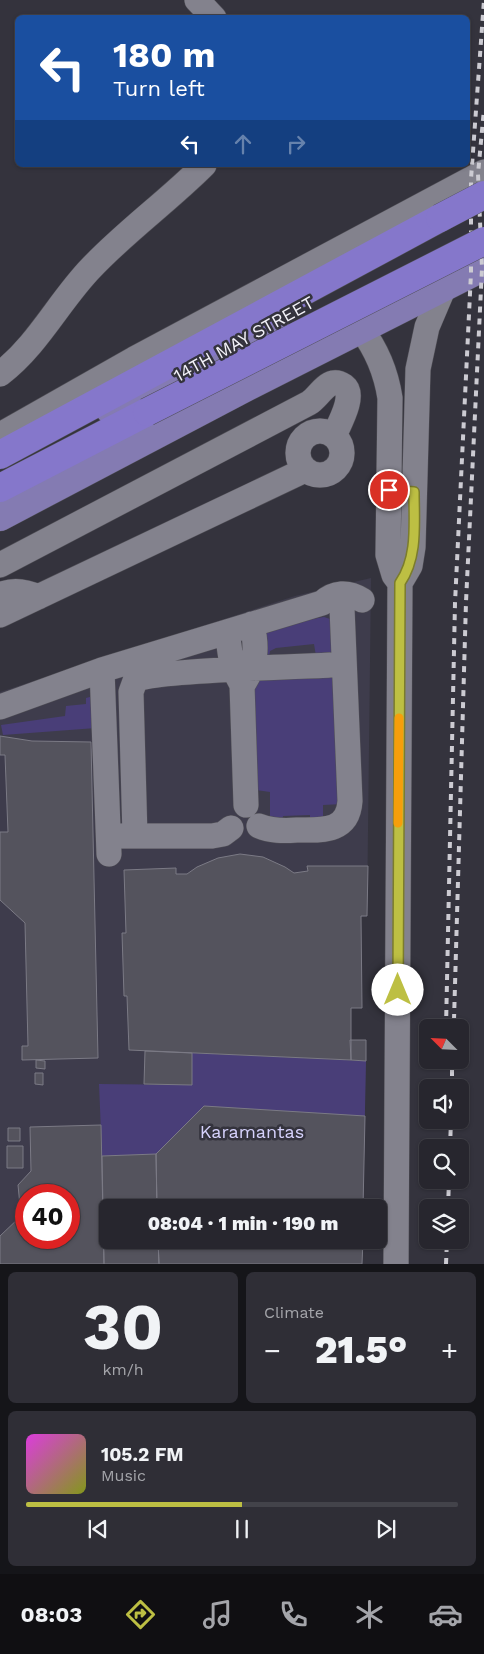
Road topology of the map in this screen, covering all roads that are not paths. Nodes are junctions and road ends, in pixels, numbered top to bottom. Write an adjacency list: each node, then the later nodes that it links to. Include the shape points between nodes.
1 (197, 0): 2 (street)
2 (211, 15)
3 (202, 167): 11 (street, via 91,267 30,346)
4 (484, 172): 14 (street, via 134,359)
5 (484, 194): 15 (highway, bridge)
6 (484, 207): 12 (main road, 14TH MAY STREET)
7 (484, 241): 17 (highway, bridge)
8 (484, 267): 9 (main road)
9 (444, 287): 10 (main road); 19 (street, via 427,327 418,369)
10 (361, 329): 13 (main road); 18 (street, via 378,354 390,398)
11 (0, 374)
12 (169, 381): 13 (main road, via 182,388 189,402 185,417); 16 (main road, 14TH MAY STREET)
13 (180, 422): 20 (main road)
14 (0, 435)
15 (0, 455)
16 (0, 465)
17 (0, 488)
18 (389, 490): 19 (street); 22 (street, via 388,555)
19 (414, 492): 22 (street, via 412,556)
20 (0, 517)
21 (0, 565): 24 (street, via 310,403 326,387 342,384 348,390 350,398 334,436 316,432 300,443 299,462 305,470)
22 (400, 591): 25 (street); 37 (street)
23 (0, 595): 24 (street, via 16,591)
24 (38, 597): 26 (street)
25 (342, 604): 27 (street); 34 (street, via 348,813 340,823 324,830 275,830)
26 (0, 615)
27 (252, 624): 28 (street); 31 (street, via 256,649)
28 (227, 632): 30 (street); 31 (street)
29 (330, 665): 31 (street)
30 (102, 670): 32 (street); 36 (street, via 109,845)
31 (242, 675): 33 (street); 36 (street, via 143,677 133,684)
32 (0, 707)
33 (246, 805): 34 (street, via 259,815); 35 (street, via 240,805 231,812)
34 (258, 826): 35 (street, via 246,836)
35 (231, 828): 36 (street, via 212,836)
36 (135, 836)
37 (396, 1264)

